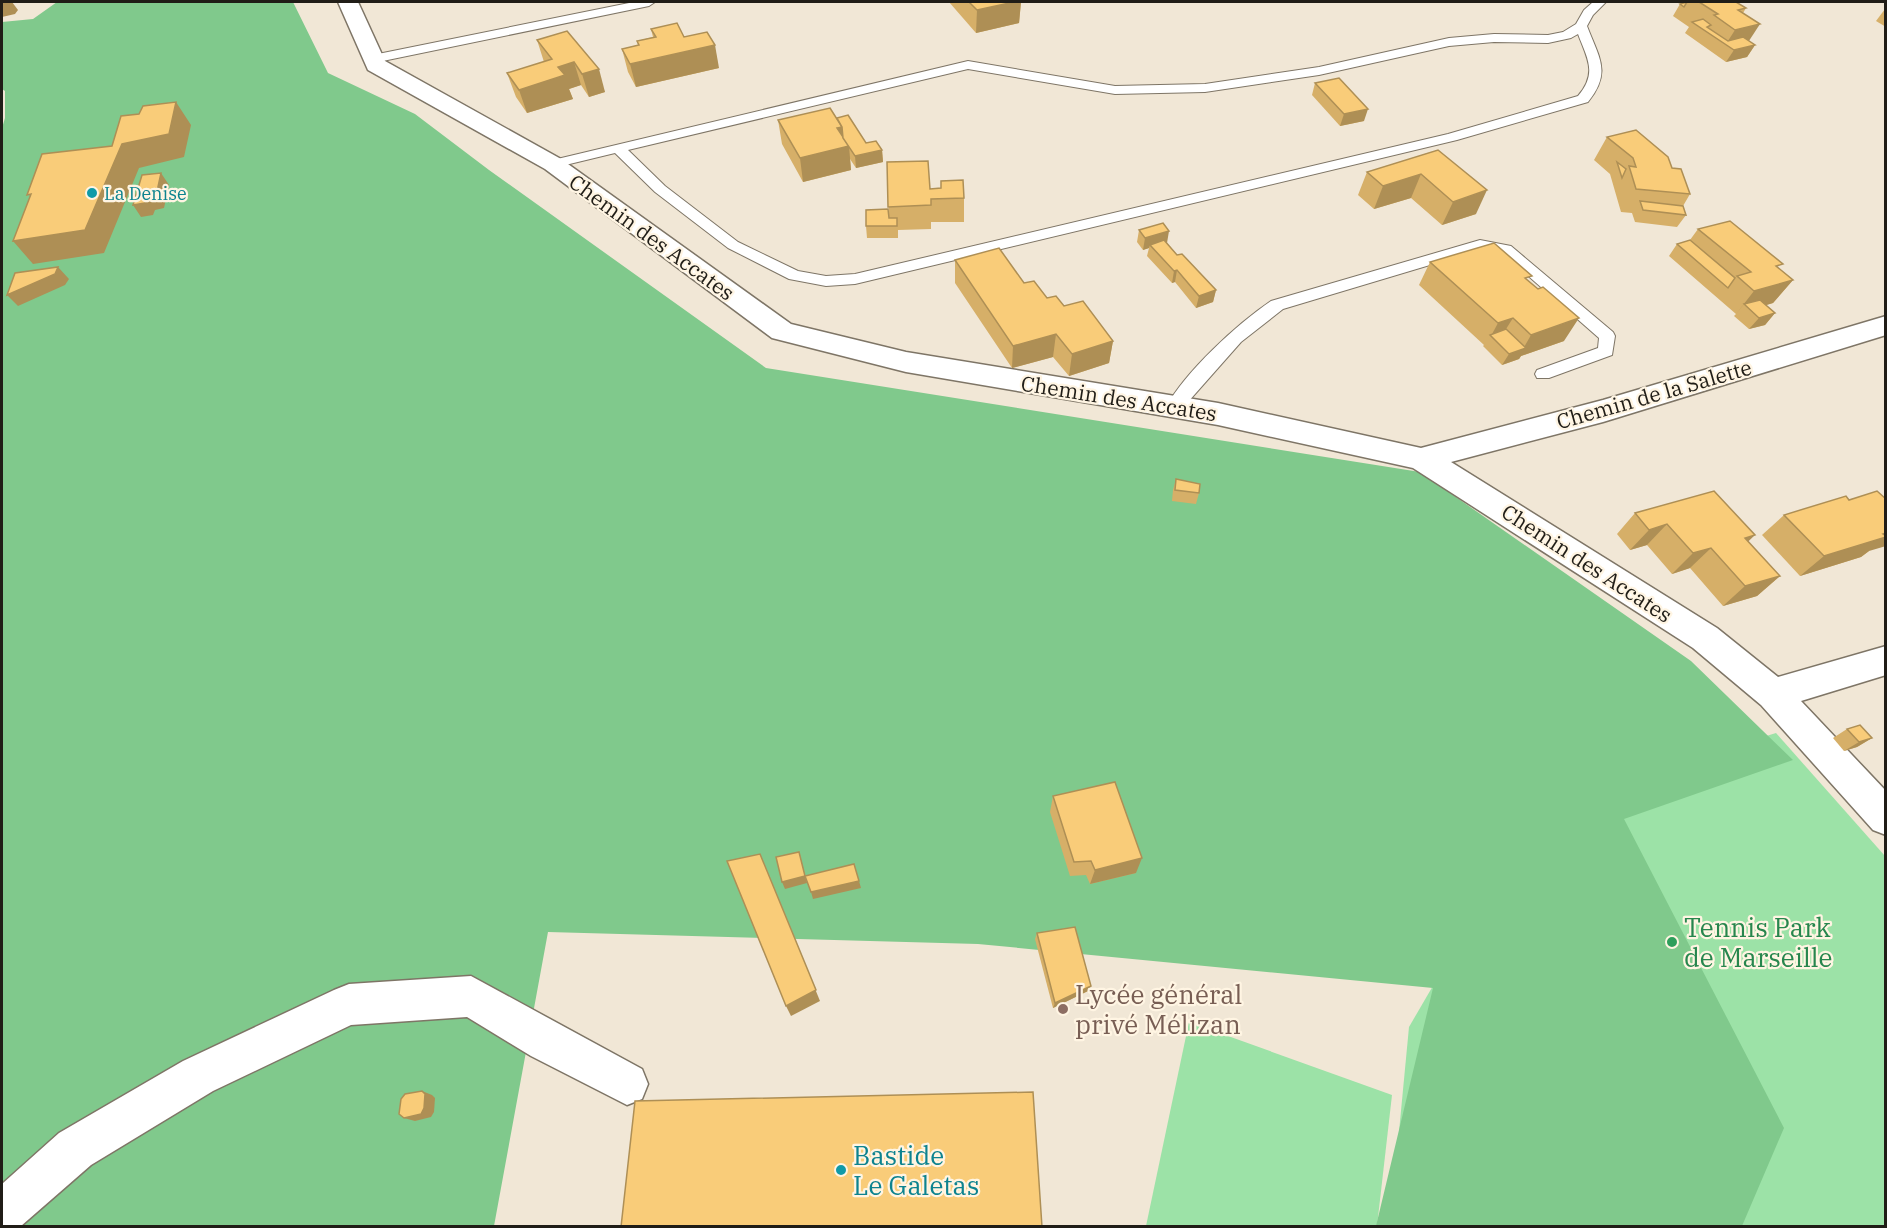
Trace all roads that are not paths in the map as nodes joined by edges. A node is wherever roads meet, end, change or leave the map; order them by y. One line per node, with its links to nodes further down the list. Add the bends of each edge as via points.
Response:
1 (348, 2): 5 (street, Chemin des Accates)
2 (650, 2): 5 (lane)
3 (1600, 2): 4 (lane)
4 (1581, 26): 6 (lane, via 1548,39 1449,42 1319,71 1205,88 1115,90 968,65); 6 (lane, via 1598,70 1595,87 1583,99 1452,137 855,279 826,281 794,275 732,245 660,189)
5 (373, 59): 7 (street, Chemin des Accates, via 376,65)
6 (620, 150): 7 (lane)
7 (553, 164): 10 (street, Chemin des Accates, via 782,331 906,362)
8 (1886, 326): 11 (street, Chemin de la Salette, via 1603,411)
9 (1544, 374): 10 (lane, via 1606,351 1607,336 1506,249 1480,245 1276,305 1204,370)
10 (1174, 407): 11 (street, Chemin des Accates)
11 (1421, 459): 13 (street, Chemin des Accates, via 1705,638)
12 (1886, 660): 13 (street)
13 (1773, 694): 14 (street, Chemin des Accates)
14 (1886, 818)
15 (627, 1084): 16 (street, via 471,996 349,1005 198,1076 75,1149)
16 (2, 1213)

